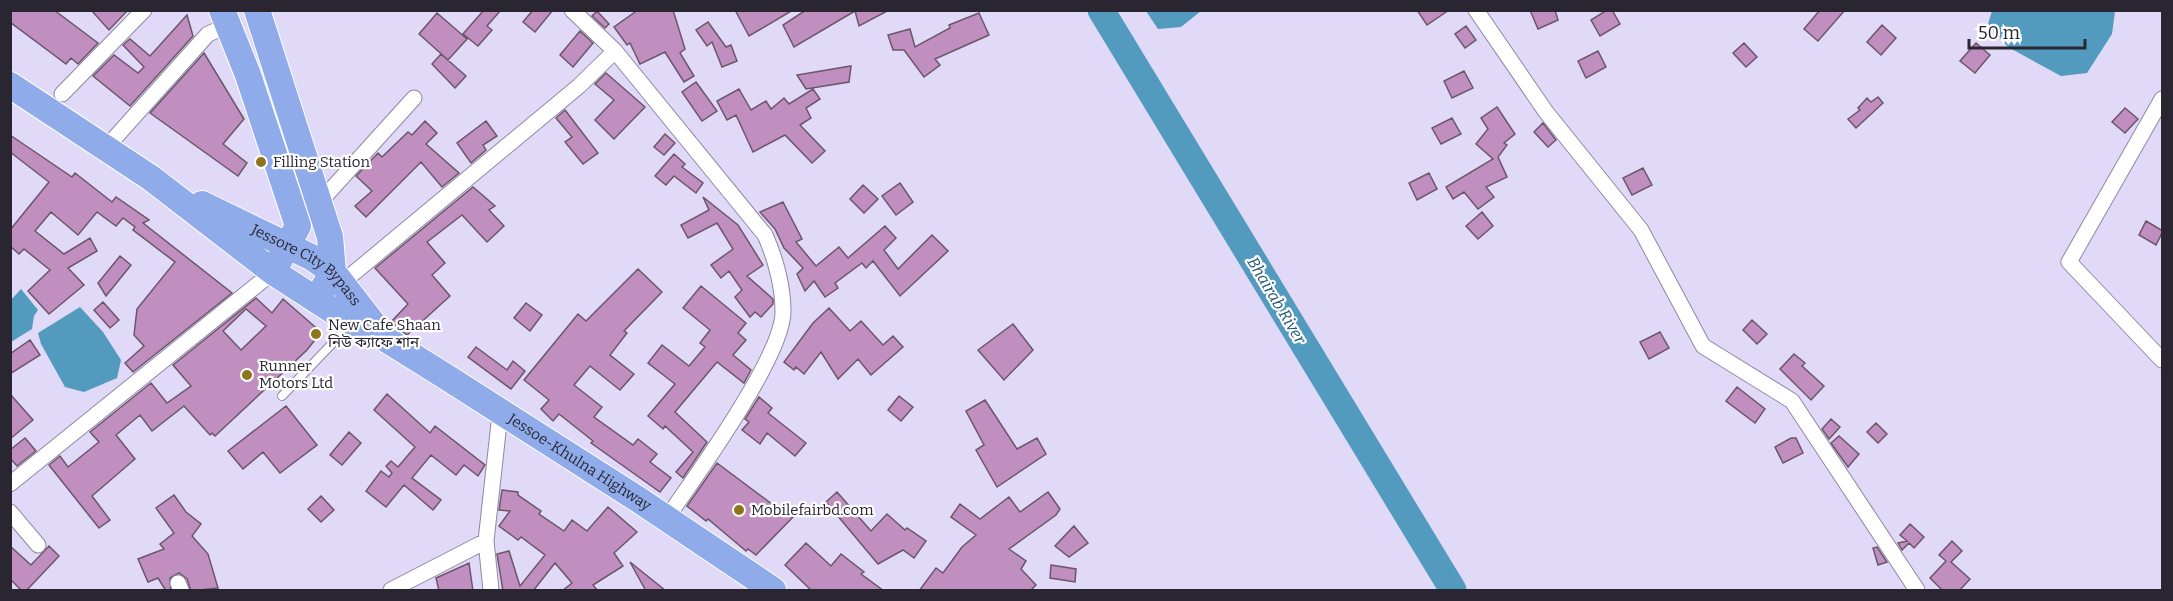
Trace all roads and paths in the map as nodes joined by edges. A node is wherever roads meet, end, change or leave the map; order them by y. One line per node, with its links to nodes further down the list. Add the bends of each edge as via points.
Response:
1 (144, 10): 8 (street)
2 (257, 10): 13 (highway)
3 (572, 10): 6 (street)
4 (1476, 10): 31 (street, via 1546,112 1641,230 1703,346 1792,401)
5 (224, 18): 11 (street); 14 (highway, via 248,75 298,226)
6 (615, 51): 16 (street, via 579,86); 25 (street, via 765,235 773,253 783,311 772,352 712,453)
7 (10, 86): 12 (highway, Jessore City Bypass)
8 (62, 94)
9 (414, 98): 13 (street)
10 (2163, 99): 20 (street, via 2069,262)
11 (112, 141)
12 (151, 178): 14 (highway, Jessore City Bypass); 15 (highway, Jessore City Bypass)
13 (318, 204): 16 (highway)
14 (288, 246): 15 (highway); 16 (highway, Jessore City Bypass)
15 (273, 272): 17 (highway, Jessore City Bypass); 23 (street)
16 (338, 277): 17 (highway); 19 (highway, Jessore City Bypass)
17 (316, 300): 18 (highway, Jessore City Bypass)
18 (352, 323): 19 (highway, Jessore City Bypass); 21 (lane)
19 (384, 338): 22 (highway, Jessoe-Khulna Highway)
20 (2163, 360)
21 (282, 396)
22 (500, 414): 25 (highway, Jessoe-Khulna Highway); 26 (street)
23 (10, 484)
24 (10, 512): 27 (street)
25 (666, 519): 30 (highway, Jessoe-Khulna Highway)
26 (486, 541): 28 (street); 29 (street)
27 (38, 545)
28 (390, 591)
29 (491, 591)
30 (773, 591)
31 (1917, 591)

